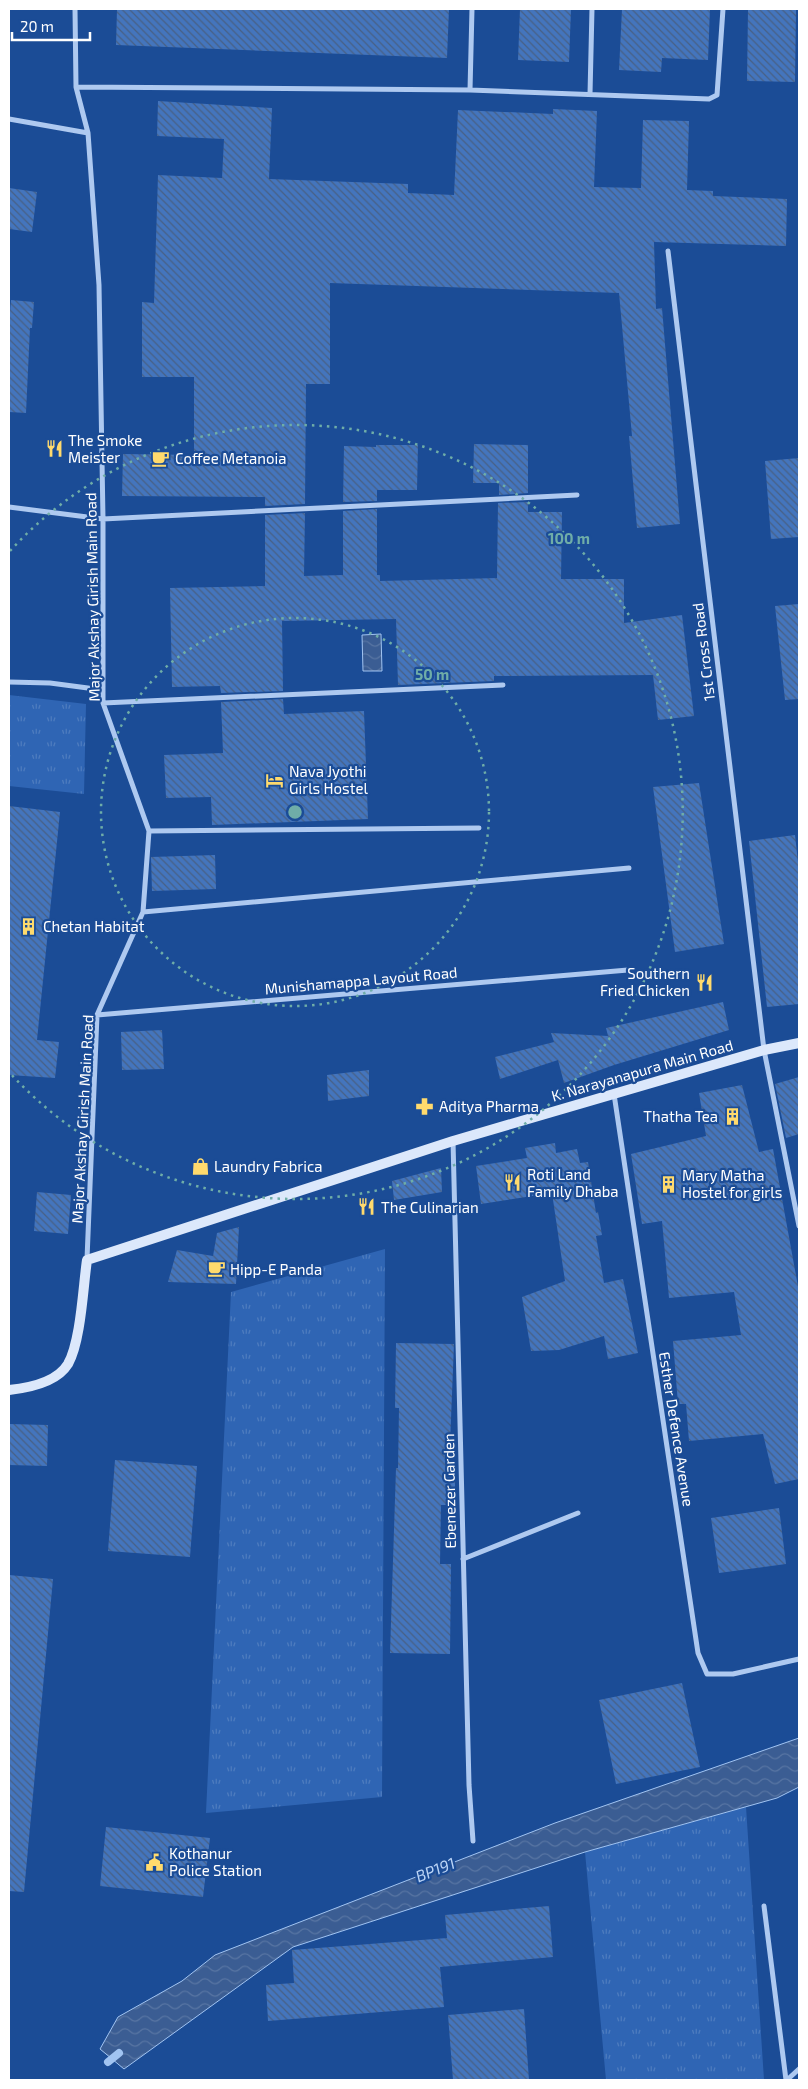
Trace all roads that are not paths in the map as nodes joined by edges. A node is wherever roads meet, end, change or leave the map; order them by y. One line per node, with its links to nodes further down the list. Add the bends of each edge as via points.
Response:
1 (76, 9): 5 (street, Major Akshay Girish Main Road)
2 (472, 9): 6 (street)
3 (592, 9): 7 (street)
4 (723, 9): 7 (street, via 717,95 713,98)
5 (76, 87): 6 (street); 9 (street, Major Akshay Girish Main Road)
6 (470, 90): 7 (street)
7 (590, 94)
8 (9, 119): 9 (street)
9 (88, 133): 13 (street, Major Akshay Girish Main Road, via 99,284)
10 (668, 251): 25 (street, 1st Cross Road)
11 (576, 495): 13 (street)
12 (9, 507): 13 (street)
13 (103, 519): 16 (street, Major Akshay Girish Main Road)
14 (9, 682): 16 (street)
15 (503, 685): 17 (street)
16 (103, 690): 17 (street, Major Akshay Girish Main Road)
17 (103, 703): 19 (street, Major Akshay Girish Main Road)
18 (479, 828): 19 (street)
19 (148, 831): 21 (street, Major Akshay Girish Main Road)
20 (630, 868): 21 (street)
21 (143, 912): 23 (street, Major Akshay Girish Main Road)
22 (628, 970): 23 (street, Munishamappa Layout Road)
23 (97, 1015): 29 (street, Major Akshay Girish Main Road)
24 (799, 1043): 25 (street, K. Narayanapura Main Road)
25 (764, 1050): 26 (street, K. Narayanapura Main Road); 28 (street, 1st Cross Road)
26 (614, 1093): 27 (street, K. Narayanapura Main Road); 33 (street, Esther Defence Avenue, via 698,1653 707,1674 733,1674)
27 (453, 1141): 29 (street, K. Narayanapura Main Road); 32 (street, Ebenezer Garden)
28 (799, 1226)
29 (87, 1260): 30 (street, via 79,1318 67,1364 53,1377 27,1388)
30 (9, 1390)
31 (578, 1513): 32 (street)
32 (464, 1559): 34 (street, Ebenezer Garden)
33 (799, 1659)
34 (473, 1841)
35 (764, 1906): 37 (street)
36 (799, 2069): 37 (street)
37 (787, 2080)

